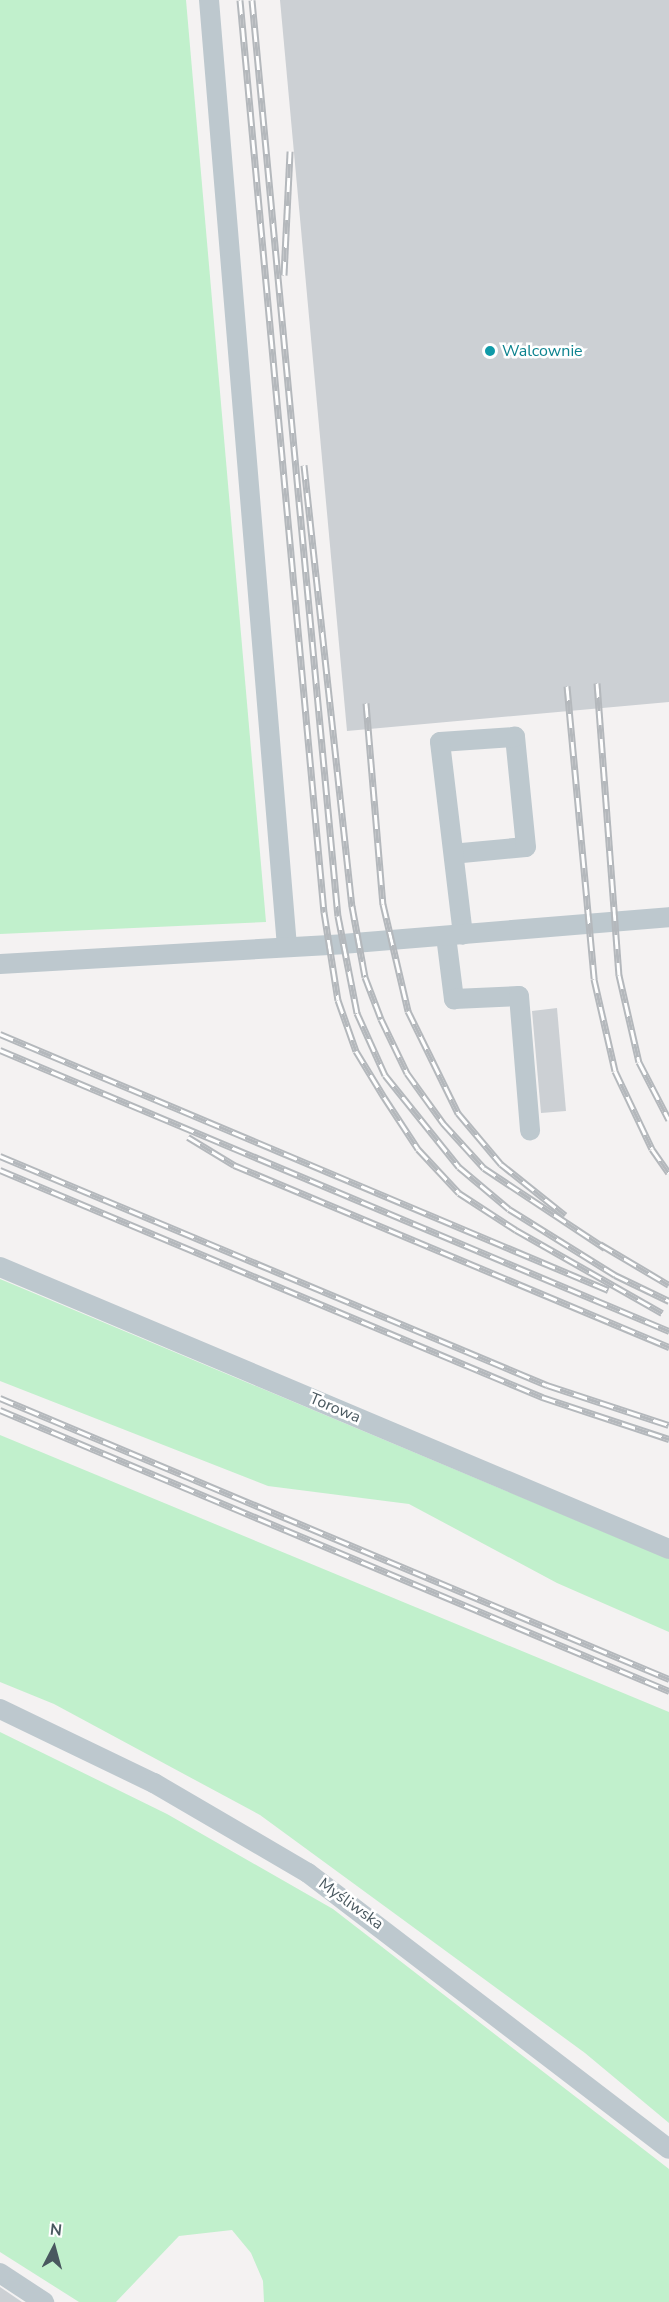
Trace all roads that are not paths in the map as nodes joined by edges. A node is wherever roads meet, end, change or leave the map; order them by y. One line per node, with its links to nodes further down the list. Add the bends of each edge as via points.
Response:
1 (209, 0): 5 (street)
2 (462, 853): 4 (street, via 526,847 515,737 440,742)
3 (669, 917): 4 (street)
4 (454, 936): 5 (street); 7 (street, via 454,999 519,996)
5 (287, 948): 6 (street)
6 (0, 964)
7 (530, 1131)
8 (0, 1267): 9 (street, Torowa)
9 (669, 1549)
10 (0, 1709): 11 (street, Myśliwska, via 154,1783 308,1873)
11 (669, 2150)
12 (0, 2273): 13 (street)
13 (44, 2302)

